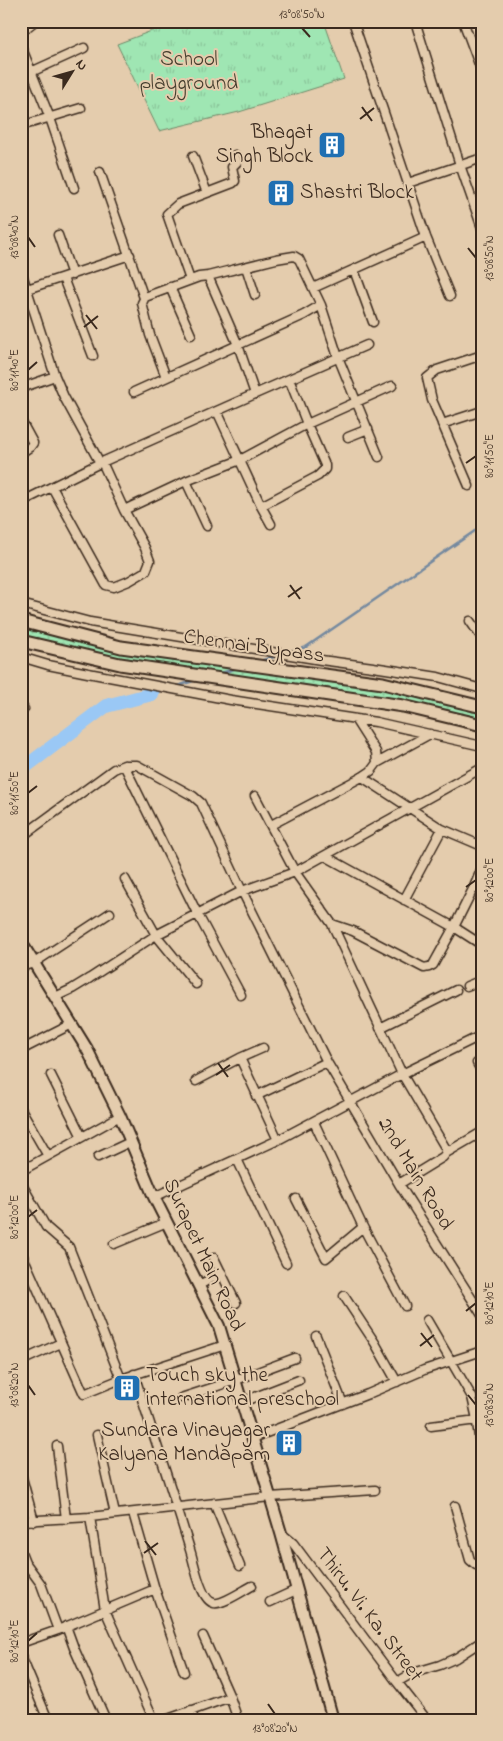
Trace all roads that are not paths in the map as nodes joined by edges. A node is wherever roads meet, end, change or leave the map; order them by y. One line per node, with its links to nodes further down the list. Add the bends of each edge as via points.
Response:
1 (35, 21): 5 (street)
2 (353, 21): 18 (street)
3 (415, 21): 16 (street)
4 (464, 21): 9 (street)
5 (21, 32)
6 (84, 48): 8 (street)
7 (22, 49): 8 (street)
8 (31, 72): 11 (street)
9 (482, 72)
10 (80, 108): 11 (street)
11 (50, 118): 12 (street); 19 (street)
12 (21, 126)
13 (235, 155): 20 (street, via 237,162 232,167 235,181)
14 (193, 156): 20 (street)
15 (482, 158): 16 (street)
16 (460, 165): 18 (street); 21 (street)
17 (100, 172): 24 (street)
18 (408, 183): 23 (street)
19 (74, 188)
20 (206, 193): 31 (street, via 178,204 168,214)
21 (482, 228)
22 (58, 235): 28 (street)
23 (426, 237): 26 (street); 36 (street)
24 (130, 255): 28 (street); 37 (street)
25 (246, 267): 29 (street); 33 (street, via 294,256 299,259); 35 (street)
26 (354, 270): 33 (street); 39 (street)
27 (21, 271): 34 (street)
28 (72, 274): 30 (street)
29 (208, 276): 31 (street); 41 (street)
30 (63, 278): 34 (street); 44 (street)
31 (190, 280): 32 (street)
32 (170, 287): 37 (street); 40 (street)
33 (313, 288): 38 (street)
34 (25, 290): 46 (street)
35 (255, 295)
36 (450, 296)
37 (144, 298): 47 (street, via 142,303 150,335)
38 (321, 305): 41 (street); 45 (street)
39 (373, 322)
40 (191, 335)
41 (238, 345): 47 (street); 52 (street)
42 (367, 345): 45 (street)
43 (482, 355): 58 (street, via 437,370 427,378)
44 (93, 356)
45 (338, 357): 48 (street); 53 (street)
46 (55, 376): 50 (street); 64 (street)
47 (166, 377): 51 (street)
48 (289, 379): 52 (street); 57 (street)
49 (392, 386): 53 (street)
50 (21, 388)
51 (134, 392)
52 (255, 394): 54 (street)
53 (358, 402): 57 (street); 59 (street)
54 (217, 411): 63 (street); 64 (street)
55 (482, 411): 58 (street)
56 (21, 421): 61 (street, via 33,443)
57 (306, 424): 63 (street); 69 (street, via 325,469 318,476)
58 (442, 424): 66 (street)
59 (368, 429): 60 (street); 62 (street)
60 (348, 437)
61 (21, 453)
62 (379, 458)
63 (240, 460): 65 (street); 69 (street)
64 (101, 462): 67 (street); 70 (street)
65 (186, 481): 70 (street); 72 (street)
66 (469, 486)
67 (52, 487): 68 (street); 70 (street, via 106,585 114,587 146,571 150,561)
68 (21, 502)
69 (261, 506): 71 (street)
70 (124, 510)
71 (271, 524)
72 (207, 526)
73 (21, 604): 79 (street, via 90,622 438,677)
74 (21, 621): 80 (highway, Chennai Bypass, via 121,648 383,683)
75 (470, 621): 76 (street)
76 (482, 638)
77 (21, 641): 82 (highway, Chennai Bypass, via 120,664 403,706)
78 (21, 657): 81 (street, via 116,679)
79 (482, 689)
80 (482, 707)
81 (355, 719): 83 (street); 85 (street, via 376,752)
82 (482, 725)
83 (430, 734): 84 (street); 85 (street)
84 (482, 746)
85 (377, 763): 88 (street)
86 (124, 765): 93 (street); 101 (street, 2nd Main Road, via 137,765 201,803); 104 (street)
87 (482, 768): 90 (street)
88 (362, 777): 90 (street); 91 (street)
89 (255, 796): 91 (street)
90 (411, 808): 92 (street); 95 (street)
91 (271, 825): 97 (street)
92 (442, 828): 94 (street); 102 (street)
93 (21, 837)
94 (482, 846)
95 (325, 856): 97 (street); 102 (street)
96 (482, 868): 99 (street)
97 (295, 872): 101 (street); 105 (street)
98 (125, 879): 107 (street)
99 (474, 887): 100 (street); 106 (street)
100 (482, 890)
101 (242, 891): 104 (street); 124 (street, 2nd Main Road)
102 (404, 900): 106 (street)
103 (110, 913): 110 (street)
104 (197, 914): 107 (street); 116 (street)
105 (332, 924): 106 (street, via 353,931 424,968 433,965); 119 (street)
106 (454, 928): 109 (street)
107 (156, 935): 113 (street); 117 (street, via 72,989)
108 (21, 942): 110 (main road, Surapet Main Road)
109 (482, 945)
110 (34, 962): 111 (street); 117 (main road, Surapet Main Road)
111 (21, 967)
112 (482, 980): 114 (street)
113 (196, 984)
114 (467, 986)
115 (456, 990): 119 (street)
116 (241, 995)
117 (55, 996): 118 (main road, Surapet Main Road)
118 (72, 1024): 122 (street); 133 (main road, Surapet Main Road)
119 (380, 1028): 127 (street)
120 (482, 1035): 127 (street)
121 (263, 1048): 123 (street)
122 (21, 1050)
123 (240, 1058): 129 (street); 130 (street)
124 (327, 1062): 130 (street); 131 (street, 2nd Main Road)
125 (477, 1063): 126 (street)
126 (482, 1072)
127 (402, 1074): 131 (street); 139 (street)
128 (51, 1075): 136 (street)
129 (196, 1081)
130 (256, 1096): 137 (street)
131 (351, 1102): 134 (street); 145 (street, 2nd Main Road)
132 (21, 1109): 140 (street)
133 (120, 1116): 136 (street); 138 (main road, Surapet Main Road)
134 (314, 1122): 137 (street); 149 (street)
135 (482, 1132): 139 (street)
136 (82, 1137): 140 (street)
137 (278, 1140): 142 (street)
138 (130, 1142): 141 (street); 146 (main road, Surapet Main Road)
139 (446, 1153): 145 (street)
140 (48, 1156): 143 (street)
141 (98, 1157)
142 (236, 1159): 146 (street); 153 (street)
143 (21, 1171)
144 (21, 1183): 169 (street, via 46,1227 68,1247)
145 (399, 1184): 159 (street, 2nd Main Road)
146 (154, 1197): 148 (main road, Surapet Main Road)
147 (296, 1199): 149 (street, via 326,1258)
148 (167, 1222): 150 (street); 155 (main road, Surapet Main Road)
149 (363, 1227): 158 (street)
150 (114, 1244)
151 (22, 1254): 162 (street)
152 (214, 1258): 154 (street)
153 (286, 1263)
154 (222, 1273): 155 (street); 157 (street)
155 (199, 1285): 163 (main road, Surapet Main Road)
156 (344, 1296): 172 (street)
157 (236, 1303)
158 (405, 1306)
159 (482, 1315)
160 (427, 1320): 167 (street)
161 (316, 1336): 175 (street)
162 (61, 1344): 166 (street); 169 (street, via 84,1394)
163 (225, 1345): 168 (street); 170 (main road, Surapet Main Road)
164 (482, 1351): 167 (street)
165 (295, 1358): 170 (street)
166 (21, 1361)
167 (450, 1362): 172 (street); 176 (street, via 472,1397)
168 (134, 1374): 169 (street); 187 (street)
169 (121, 1379)
170 (236, 1380): 173 (street); 174 (main road, Surapet Main Road)
171 (300, 1380): 174 (street)
172 (397, 1382): 175 (street)
173 (181, 1398)
174 (242, 1402): 179 (main road, Surapet Main Road)
175 (343, 1404): 179 (street)
176 (477, 1420): 177 (street); 180 (street)
177 (431, 1426)
178 (97, 1435): 189 (street)
179 (253, 1438): 184 (main road, Surapet Main Road)
180 (480, 1445)
181 (57, 1446): 191 (street)
182 (21, 1474): 193 (street)
183 (374, 1490): 184 (street)
184 (270, 1497): 185 (street); 194 (main road, Surapet Main Road)
185 (214, 1503): 187 (street); 197 (street)
186 (455, 1506): 196 (street, via 470,1560)
187 (177, 1507): 188 (street); 198 (street, via 197,1576 209,1601 214,1604 222,1602)
188 (133, 1512): 189 (street); 199 (street)
189 (115, 1514): 190 (street)
190 (90, 1517): 191 (street); 202 (street)
191 (66, 1519): 193 (street)
192 (21, 1521): 193 (street)
193 (34, 1521)
194 (281, 1533): 200 (main road, Surapet Main Road); 209 (street, Thiru. Vi. Ka. Street, via 293,1543)
195 (21, 1552): 203 (street)
196 (482, 1563)
197 (240, 1566)
198 (252, 1586)
199 (154, 1589): 202 (street); 208 (street)
200 (296, 1590): 201 (street); 218 (main road, Surapet Main Road)
201 (270, 1602)
202 (105, 1610): 203 (street); 214 (street)
203 (62, 1628): 206 (street); 213 (street)
204 (203, 1636): 210 (street)
205 (482, 1640): 209 (street, via 456,1658)
206 (21, 1643)
207 (21, 1656): 212 (street)
208 (184, 1672)
209 (397, 1682): 219 (street, Thiru. Vi. Ka. Street)
210 (230, 1697): 211 (street); 217 (street)
211 (191, 1710): 215 (street); 216 (street)
212 (48, 1720)
213 (106, 1720)
214 (154, 1720)
215 (165, 1720)
216 (194, 1720)
217 (238, 1720)
218 (333, 1720)
219 (427, 1720)

